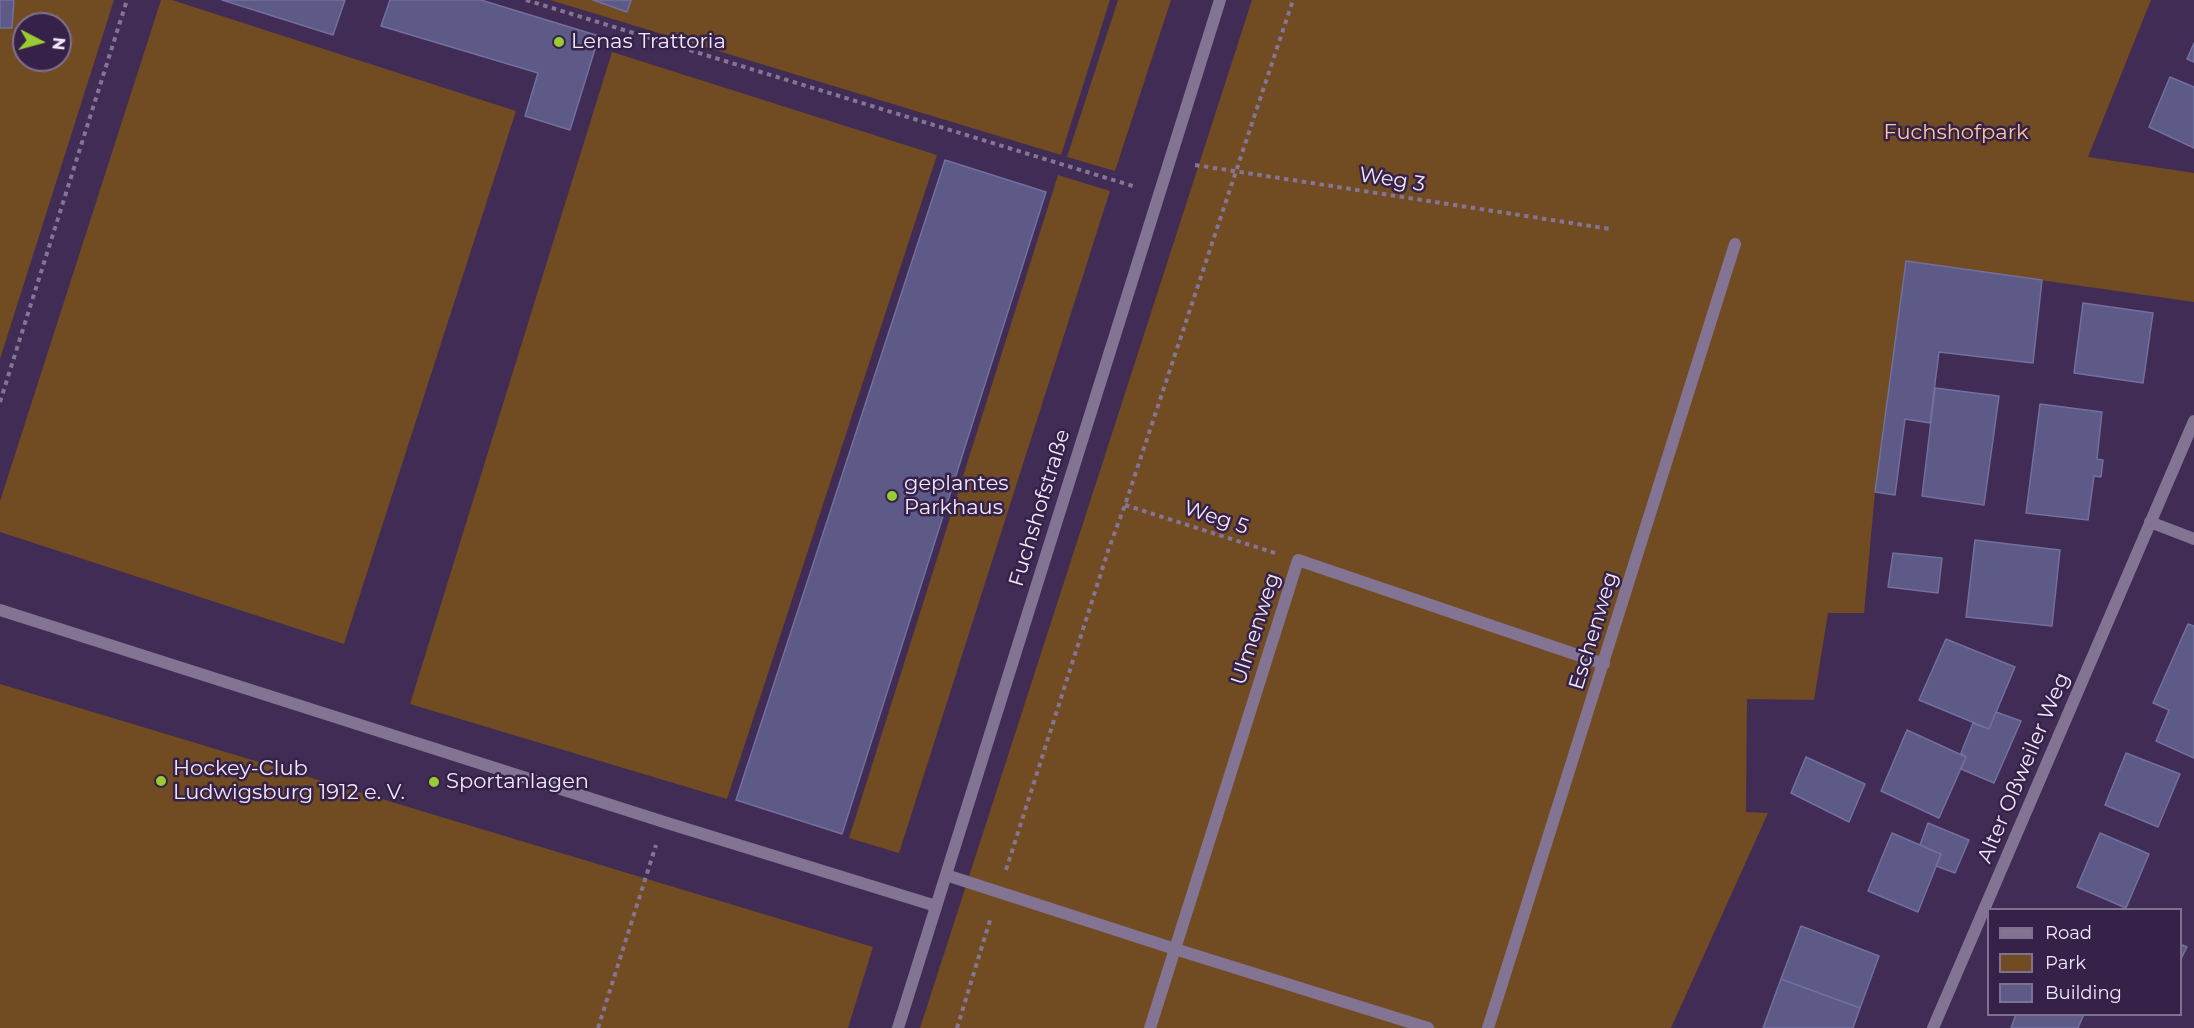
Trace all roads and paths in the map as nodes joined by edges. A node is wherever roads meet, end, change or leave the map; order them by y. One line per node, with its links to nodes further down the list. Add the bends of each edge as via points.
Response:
1 (127, 0): 10 (path)
2 (526, 0): 7 (path)
3 (1220, 0): 5 (street, Fuchshofstraße)
4 (1293, 0): 6 (path)
5 (1169, 161): 6 (path, Weg 3); 7 (street, Fuchshofstraße)
6 (1235, 172): 8 (path, Weg 3); 12 (path)
7 (1159, 194): 19 (street, Fuchshofstraße)
8 (1610, 229)
9 (1735, 244): 17 (street, Eschenweg)
10 (0, 402)
11 (2194, 421): 13 (street, Alter Oßweiler Weg)
12 (1125, 505): 15 (path, Weg 5); 20 (path)
13 (2150, 522): 14 (street); 29 (street, Alter Oßweiler Weg)
14 (2194, 539)
15 (1298, 560): 17 (street, Ulmenweg); 22 (street, Ulmenweg)
16 (0, 610): 18 (street)
17 (1604, 664): 28 (street, Eschenweg)
18 (664, 822): 21 (street); 23 (path)
19 (946, 875): 20 (street); 21 (street, Fuchshofstraße)
20 (999, 892): 22 (street); 25 (path)
21 (936, 906): 24 (street, Fuchshofstraße)
22 (1175, 949): 26 (street, Ulmenweg); 27 (street)
23 (598, 1028)
24 (898, 1028)
25 (957, 1028)
26 (1150, 1028)
27 (1428, 1028)
28 (1488, 1028)
29 (1933, 1028)

